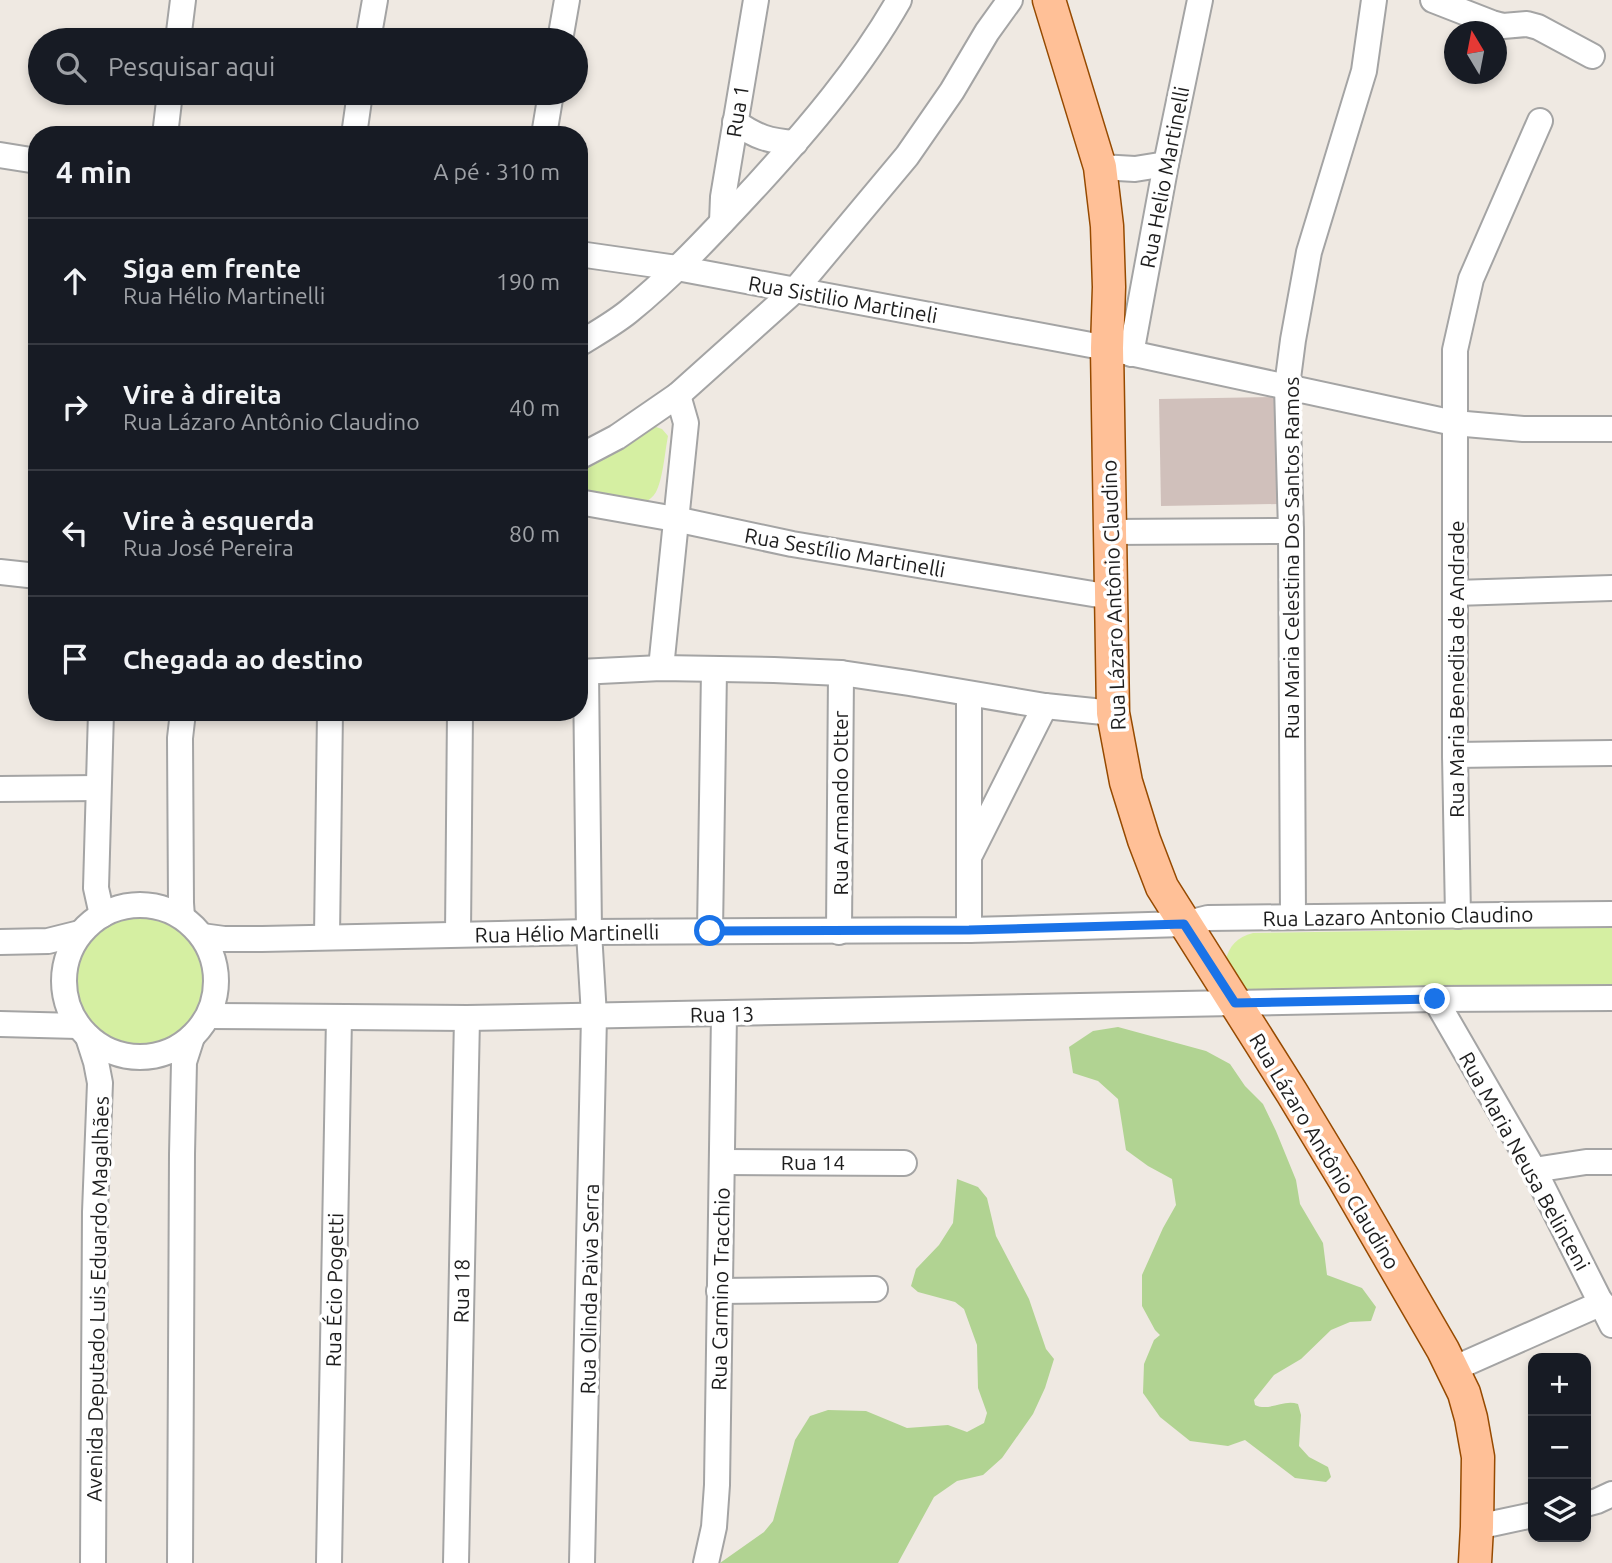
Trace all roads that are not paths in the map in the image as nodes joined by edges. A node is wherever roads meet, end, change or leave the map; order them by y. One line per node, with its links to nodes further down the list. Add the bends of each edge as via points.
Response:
1 (183, 0): 11 (street)
2 (375, 0): 12 (street)
3 (567, 0): 13 (street)
4 (756, 0): 19 (street, Rua 1)
5 (899, 0): 23 (street, via 883,29)
6 (1010, 0): 31 (street, via 907,156)
7 (1049, 0): 27 (main road, Rua Lázaro Antônio Claudino)
8 (1200, 0): 26 (street, Rua Helio Martinelli)
9 (1374, 0): 34 (street, Rua Maria Celestina Dos Santos Ramos, via 1364,71 1309,252)
10 (1433, 0): 14 (street, via 1503,26 1538,27)
11 (180, 28)
12 (370, 28)
13 (562, 28)
14 (1592, 56)
15 (169, 105): 20 (street)
16 (358, 105): 21 (street)
17 (549, 105): 22 (street)
18 (1540, 121): 36 (street, Rua Maria Benedita de Andrade, via 1471,279 1455,350)
19 (735, 122): 23 (street, via 761,138); 28 (street, Rua 1)
20 (166, 126)
21 (355, 126)
22 (546, 126)
23 (795, 143): 28 (street)
24 (0, 155): 25 (street)
25 (28, 160)
26 (1166, 164): 27 (street, via 1135,169); 33 (street, Rua Helio Martinelli)
27 (1100, 167): 33 (main road, Rua Lázaro Antônio Claudino)
28 (722, 222): 30 (street)
29 (588, 255): 30 (street, Rua Sistilio Martineli)
30 (677, 268): 31 (street, Rua Sistilio Martineli); 32 (street, via 626,313)
31 (795, 290): 33 (street, Rua Sistilio Martineli); 35 (street)
32 (588, 338)
33 (1119, 351): 34 (street, Rua Sistilio Martineli); 42 (main road, Rua Lázaro Antônio Claudino)
34 (1287, 386): 36 (street, Rua Sistilio Martineli); 41 (street, Rua Maria Celestina Dos Santos Ramos)
35 (678, 395): 38 (street); 40 (street, via 686,424)
36 (1454, 423): 37 (street, Rua Sistilio Martineli); 46 (street, Rua Maria Benedita de Andrade)
37 (1612, 429)
38 (588, 452)
39 (588, 504): 40 (street, Rua Sestílio Martinelli)
40 (675, 519): 47 (street, Rua Sestílio Martinelli, via 792,544); 48 (street)
41 (1291, 531): 42 (street); 69 (street, Rua Maria Celestina Dos Santos Ramos)
42 (1109, 532): 47 (main road, Rua Lázaro Antônio Claudino)
43 (0, 572): 44 (street)
44 (28, 575)
45 (1612, 588): 46 (street)
46 (1455, 593): 61 (street, Rua Maria Benedita de Andrade)
47 (1111, 597): 54 (main road, Rua Lázaro Antônio Claudino)
48 (661, 668): 49 (street); 50 (street)
49 (714, 670): 51 (street); 72 (street)
50 (588, 672)
51 (841, 674): 52 (street); 74 (street, Rua Armando Otter)
52 (969, 694): 53 (street); 64 (street)
53 (1045, 706): 54 (street); 64 (street)
54 (1113, 713): 70 (main road, Rua Lázaro Antônio Claudino, via 1126,782 1144,839 1162,887)
55 (101, 721): 63 (street)
56 (182, 721): 68 (street)
57 (330, 721): 78 (street)
58 (460, 721): 76 (street)
59 (584, 721): 73 (street, Rua Olinda Paiva Serra)
60 (1612, 753): 61 (street)
61 (1455, 755): 67 (street, Rua Maria Benedita de Andrade)
62 (0, 789): 63 (street)
63 (98, 789): 66 (street, via 96,888)
64 (968, 859): 71 (street)
65 (1612, 914): 67 (street, Rua Lazaro Antonio Claudino)
66 (102, 915): 68 (street, via 115,908 144,905); 75 (street)
67 (1458, 916): 69 (street, Rua Lazaro Antonio Claudino)
68 (182, 917): 77 (street)
69 (1293, 917): 70 (street, Rua Lazaro Antonio Claudino, via 1208,918)
70 (1184, 924): 71 (street, Rua Hélio Martinelli); 82 (main road, Rua Lázaro Antônio Claudino)
71 (969, 930): 74 (street, Rua Hélio Martinelli)
72 (710, 931): 73 (street, Rua Hélio Martinelli); 74 (street, Rua Hélio Martinelli)
73 (589, 932): 76 (street, Rua Hélio Martinelli); 85 (street, Rua Olinda Paiva Serra)
74 (839, 932)
75 (80, 933): 79 (street, via 48,941); 89 (street, via 67,958 63,987 68,1007)
76 (458, 934): 78 (street, Rua Hélio Martinelli)
77 (202, 936): 78 (street, Rua Hélio Martinelli); 84 (street, via 216,973)
78 (327, 937)
79 (0, 942)
80 (1612, 998): 81 (street, Rua 13)
81 (1435, 999): 82 (street, Rua 13); 94 (street, Rua Maria Neusa Belinteni)
82 (1235, 1003): 83 (street, Rua 13); 98 (main road, Rua Lázaro Antônio Claudino, via 1344,1179)
83 (724, 1014): 85 (street, Rua 13); 91 (street, Rua Carmino Tracchio)
84 (209, 1016): 86 (street, Rua 13); 90 (street)
85 (594, 1016): 87 (street, Rua 13); 107 (street, Rua Olinda Paiva Serra)
86 (339, 1017): 87 (street, Rua 13); 105 (street, Rua Écio Pogetti)
87 (467, 1018): 106 (street, Rua 18)
88 (0, 1024): 89 (street)
89 (83, 1031): 90 (street, via 111,1052 139,1057 167,1052); 103 (street, Avenida Deputado Luis Eduardo Magalhães, via 100,1083)
90 (192, 1037): 104 (street, via 184,1062)
91 (723, 1162): 93 (street, Rua 14); 96 (street, Rua Carmino Tracchio)
92 (1612, 1162): 94 (street)
93 (904, 1163)
94 (1534, 1170): 97 (street, Rua Maria Neusa Belinteni)
95 (875, 1289): 96 (street)
96 (719, 1291): 108 (street, Rua Carmino Tracchio, via 716,1496)
97 (1607, 1314): 98 (street)
98 (1453, 1369): 102 (main road, Rua Lázaro Antônio Claudino, via 1464,1393 1478,1457)
99 (1612, 1494): 100 (street)
100 (1591, 1503)
101 (1528, 1516): 102 (street)
102 (1477, 1527): 109 (main road, Rua Lázaro Antônio Claudino)
103 (93, 1563)
104 (180, 1563)
105 (328, 1563)
106 (456, 1563)
107 (582, 1563)
108 (706, 1563)
109 (1475, 1563)

